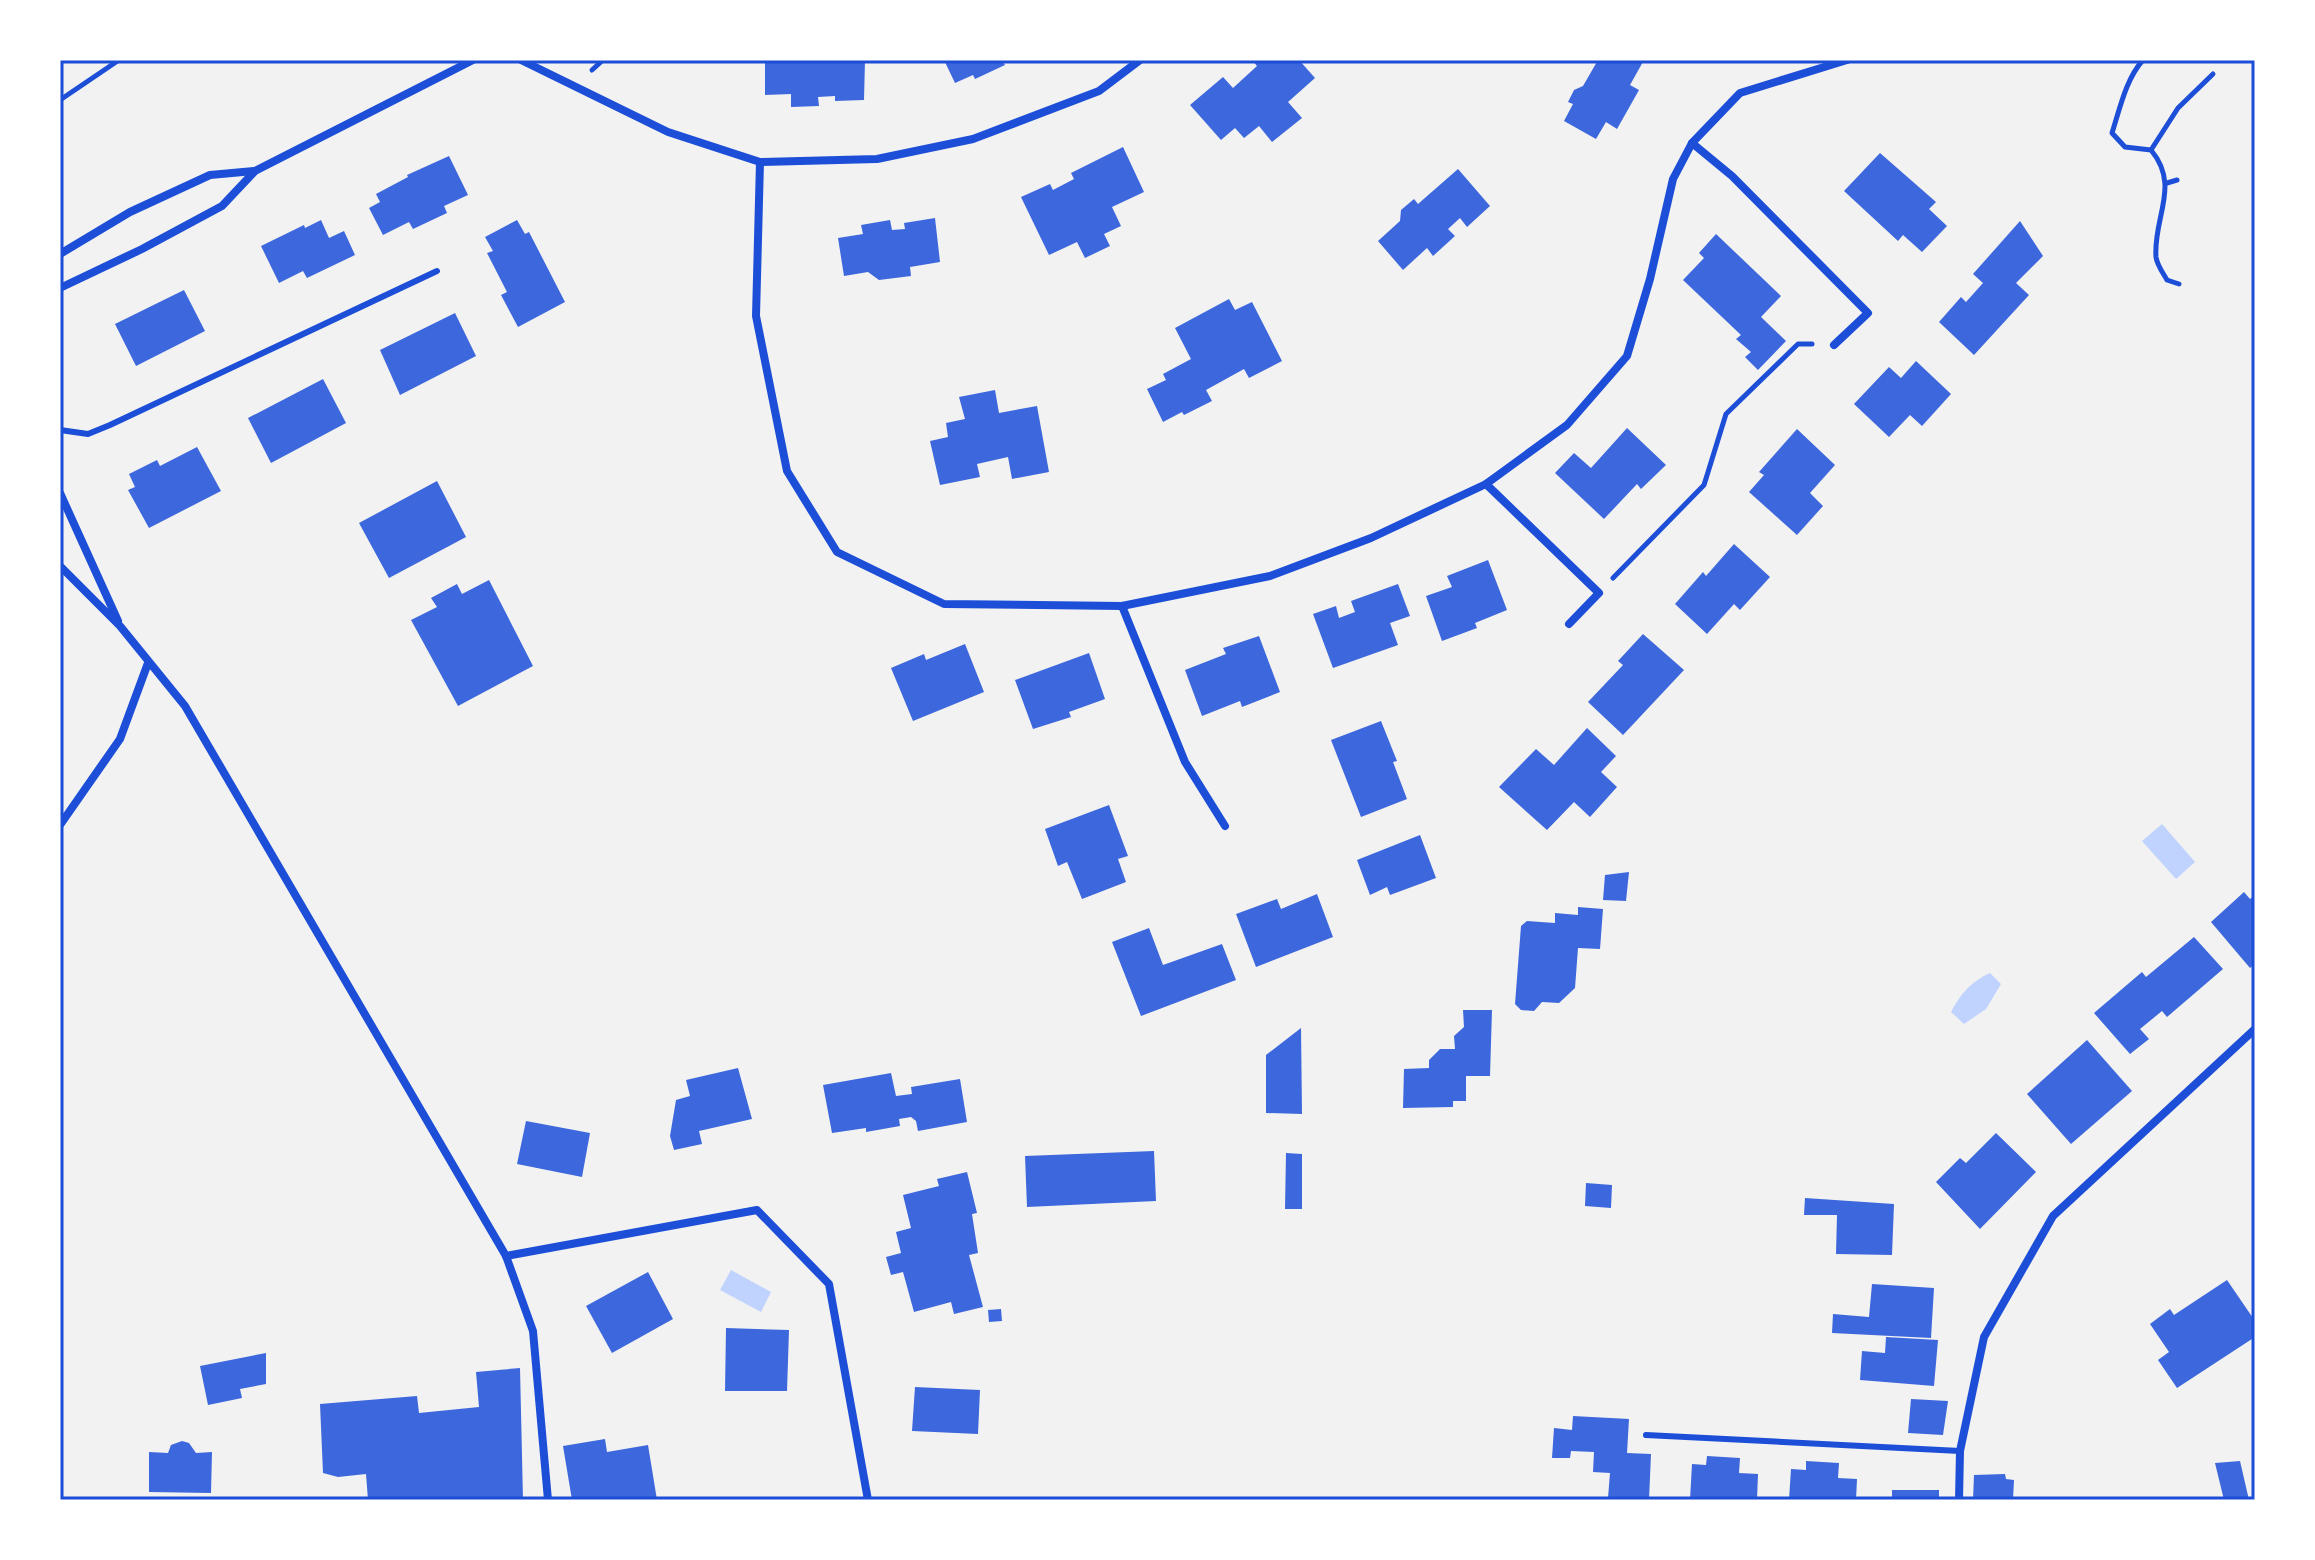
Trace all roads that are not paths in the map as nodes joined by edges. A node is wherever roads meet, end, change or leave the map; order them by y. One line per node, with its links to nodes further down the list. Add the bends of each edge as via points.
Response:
1 (473, 60): 7 (street)
2 (521, 60): 6 (street, via 668,132)
3 (1140, 60): 6 (street, via 1099,91 973,139 877,159)
4 (1847, 60): 5 (street, via 1740,93)
5 (1692, 143): 11 (street, via 1732,176 1868,313); 13 (street, via 1673,179 1627,356 1567,425)
6 (760, 162): 16 (street, via 756,316 787,471 837,552 944,604)
7 (255, 171): 8 (street, via 210,175 130,212); 10 (street, via 222,206)
8 (60, 254)
9 (437, 271): 12 (lane, via 99,430)
10 (60, 288)
11 (1834, 345)
12 (60, 430)
13 (1486, 484): 16 (street, via 1371,538 1270,576); 17 (street, via 1599,593)
14 (60, 493): 18 (street)
15 (60, 566): 18 (street)
16 (1122, 606): 21 (street, via 1185,762)
17 (1569, 624)
18 (120, 626): 19 (street)
19 (148, 663): 20 (street, via 120,739); 23 (street, via 185,706)
20 (60, 825)
21 (1225, 826)
22 (2255, 1029): 25 (street, via 2053,1216 1984,1337)
23 (506, 1256): 26 (street, via 533,1331); 27 (street, via 757,1210 829,1284)
24 (1646, 1435): 25 (lane)
25 (1960, 1451): 28 (street)
26 (548, 1500)
27 (868, 1500)
28 (1959, 1500)

